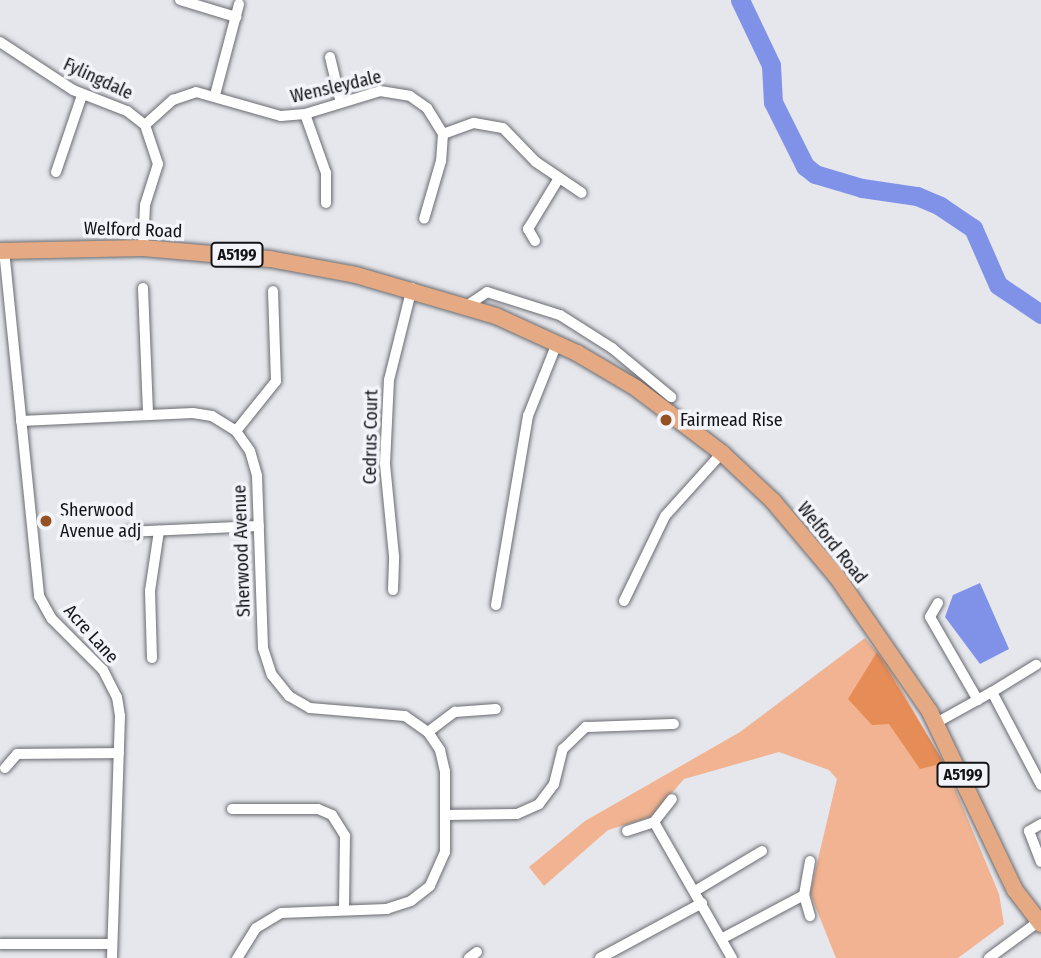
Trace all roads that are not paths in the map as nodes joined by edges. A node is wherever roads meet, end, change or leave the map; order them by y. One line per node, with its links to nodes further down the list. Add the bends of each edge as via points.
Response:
1 (180, 0): 3 (street)
2 (239, 4): 3 (street)
3 (236, 17): 7 (street)
4 (0, 42): 6 (street, Fylingdale)
5 (330, 57): 8 (street)
6 (82, 95): 10 (street, Fylingdale, via 127,111); 12 (street, via 57,158)
7 (215, 95): 9 (street, Wensleydale, via 269,114); 10 (street, Wensleydale, via 180,96)
8 (341, 103): 9 (street, Wensleydale); 11 (street, Wensleydale, via 380,91 400,93 427,108)
9 (305, 114): 15 (street, via 326,173)
10 (145, 125): 18 (street, via 158,164 145,205)
11 (443, 134): 13 (street, via 474,124 503,128); 16 (street, via 441,160)
12 (56, 172)
13 (559, 178): 14 (street); 17 (street, via 528,229)
14 (582, 193)
15 (326, 203)
16 (424, 219)
17 (535, 241)
18 (142, 248): 19 (main road, Welford Road / A5199); 20 (main road, Welford Road / A5199, via 270,259)
19 (2, 250): 29 (street, Acre Lane)
20 (412, 288): 23 (main road, Welford Road / A5199); 35 (street, Cedrus Court, via 389,380 385,464)
21 (143, 289): 28 (street)
22 (273, 291): 30 (street, via 276,382)
23 (468, 305): 24 (main road, Welford Road / A5199); 25 (street, via 487,292 516,300 559,315)
24 (557, 343): 26 (main road, Welford Road / A5199); 38 (street, via 528,416)
25 (612, 348): 26 (street); 27 (street)
26 (603, 368): 31 (main road, Welford Road / A5199)
27 (671, 397)
28 (148, 414): 29 (street); 30 (street, via 203,414)
29 (21, 421): 47 (street, Acre Lane, via 39,596 52,619 111,684 120,716)
30 (236, 431): 32 (street, Sherwood Avenue, via 250,451 257,476)
31 (722, 453): 36 (street, via 665,516); 45 (main road, Welford Road / A5199, via 809,542 882,639)
32 (259, 526): 33 (street); 46 (street, Sherwood Avenue, via 263,648 279,686 310,708 391,711)
33 (159, 531): 34 (street); 39 (street, via 150,591)
34 (126, 532)
35 (393, 590)
36 (624, 601)
37 (938, 603): 42 (street, via 930,617)
38 (496, 605)
39 (152, 658)
40 (1036, 665): 41 (street)
41 (992, 692): 42 (street); 49 (street)
42 (978, 700): 45 (street)
43 (496, 709): 46 (street, via 455,712)
44 (674, 723): 52 (street, via 586,727 563,749 554,784 539,804 517,814)
45 (936, 723): 64 (main road, Welford Road / A5199, via 1015,890)
46 (428, 732): 52 (street, via 444,764)
47 (119, 753): 48 (street, via 17,754); 67 (street, Acre Lane)
48 (5, 768)
49 (1041, 785)
50 (672, 799): 53 (street)
51 (232, 809): 62 (street, via 318,808 332,815 345,836)
52 (445, 815): 62 (street, via 443,865 422,895 397,907)
53 (654, 822): 55 (street); 59 (street)
54 (1041, 824): 58 (street, via 1029,831)
55 (627, 831)
56 (762, 851): 59 (street)
57 (810, 861): 60 (street)
58 (1041, 862)
59 (695, 891): 61 (street)
60 (804, 895): 63 (street); 65 (street)
61 (702, 903): 65 (street); 70 (street)
62 (344, 909): 69 (street, via 293,910 274,916 256,928)
63 (810, 916)
64 (1040, 923): 72 (street)
65 (723, 938): 71 (street)
66 (0, 944): 67 (street)
67 (112, 944): 68 (street, Acre Lane)
68 (112, 958)
69 (237, 958)
70 (600, 958)
71 (732, 958)
72 (989, 958)

